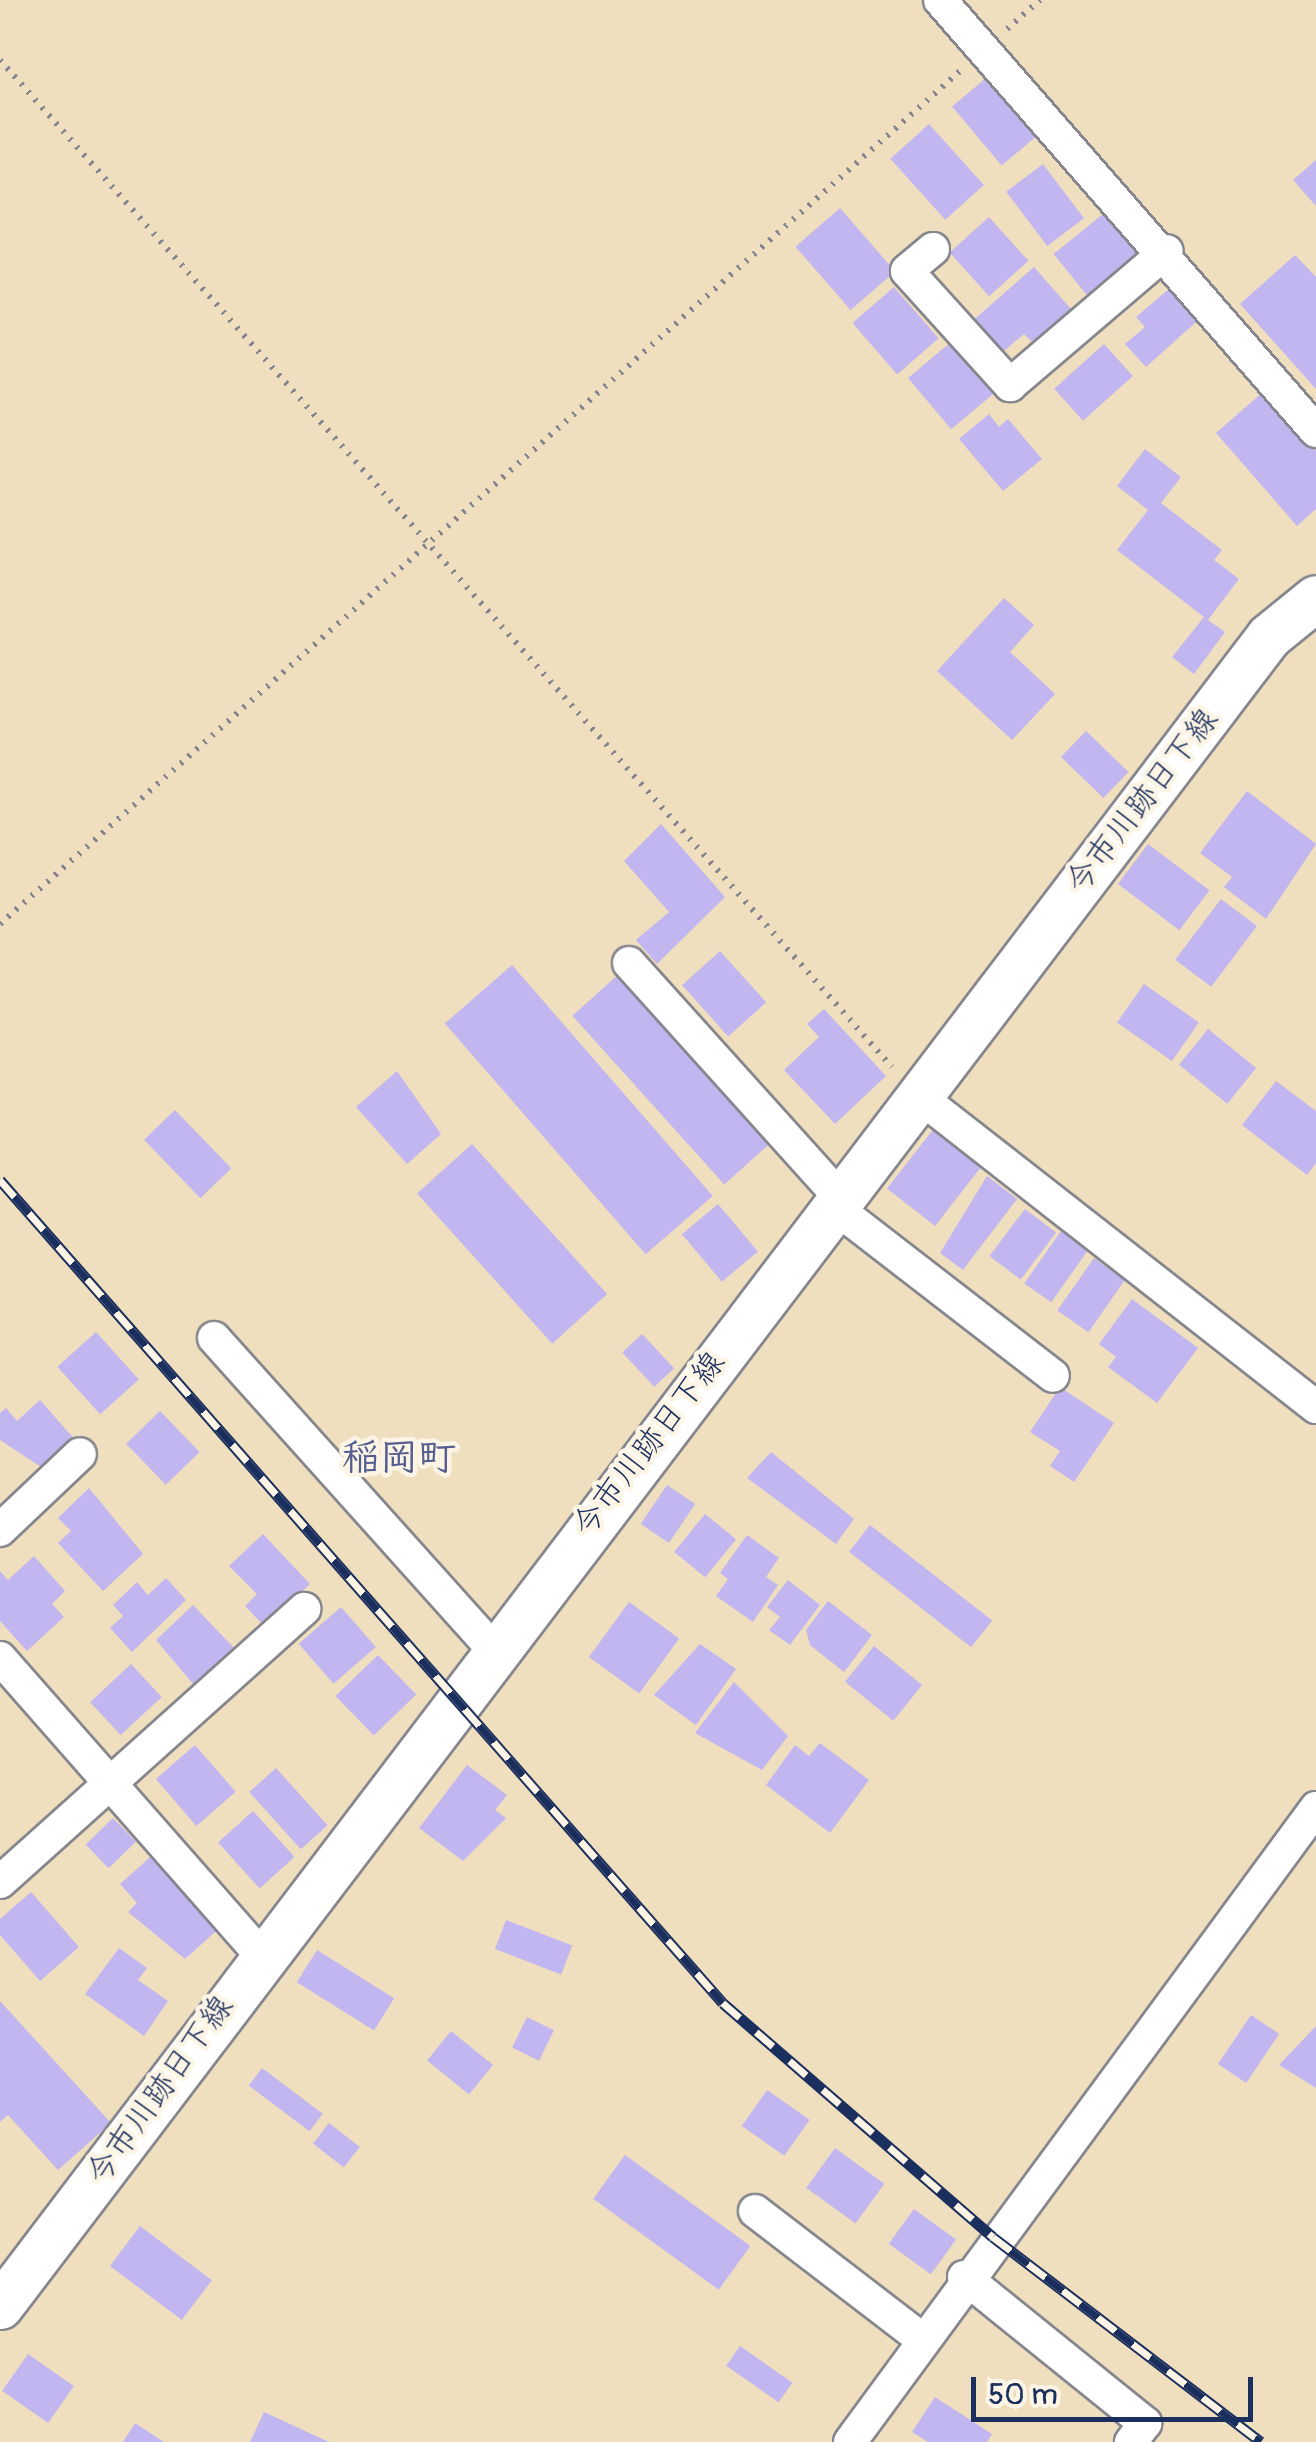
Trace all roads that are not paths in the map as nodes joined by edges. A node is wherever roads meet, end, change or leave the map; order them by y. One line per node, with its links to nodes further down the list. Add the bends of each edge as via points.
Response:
1 (940, 0): 3 (street)
2 (932, 248): 3 (street, via 907,271 1010,385)
3 (1167, 251): 4 (street)
4 (1316, 431)
5 (1316, 598): 7 (street, 今市川跡日下線, via 1270,636)
6 (629, 963): 8 (street)
7 (916, 1094): 8 (street, 今市川跡日下線); 11 (street)
8 (836, 1201): 10 (street); 15 (street, 今市川跡日下線)
9 (214, 1338): 15 (street)
10 (1053, 1376)
11 (1316, 1407)
12 (80, 1454): 13 (street)
13 (0, 1530)
14 (304, 1609): 17 (street)
15 (492, 1648): 20 (street, 今市川跡日下線)
16 (0, 1658): 17 (street)
17 (115, 1779): 19 (street); 20 (street)
18 (1316, 1808): 22 (street)
19 (0, 1882)
20 (260, 1954): 23 (street, 今市川跡日下線)
21 (755, 2211): 24 (street)
22 (964, 2278): 24 (street); 26 (street, via 1145,2422)
23 (0, 2306)
24 (922, 2339): 25 (street)
25 (850, 2442)
26 (1131, 2442)

